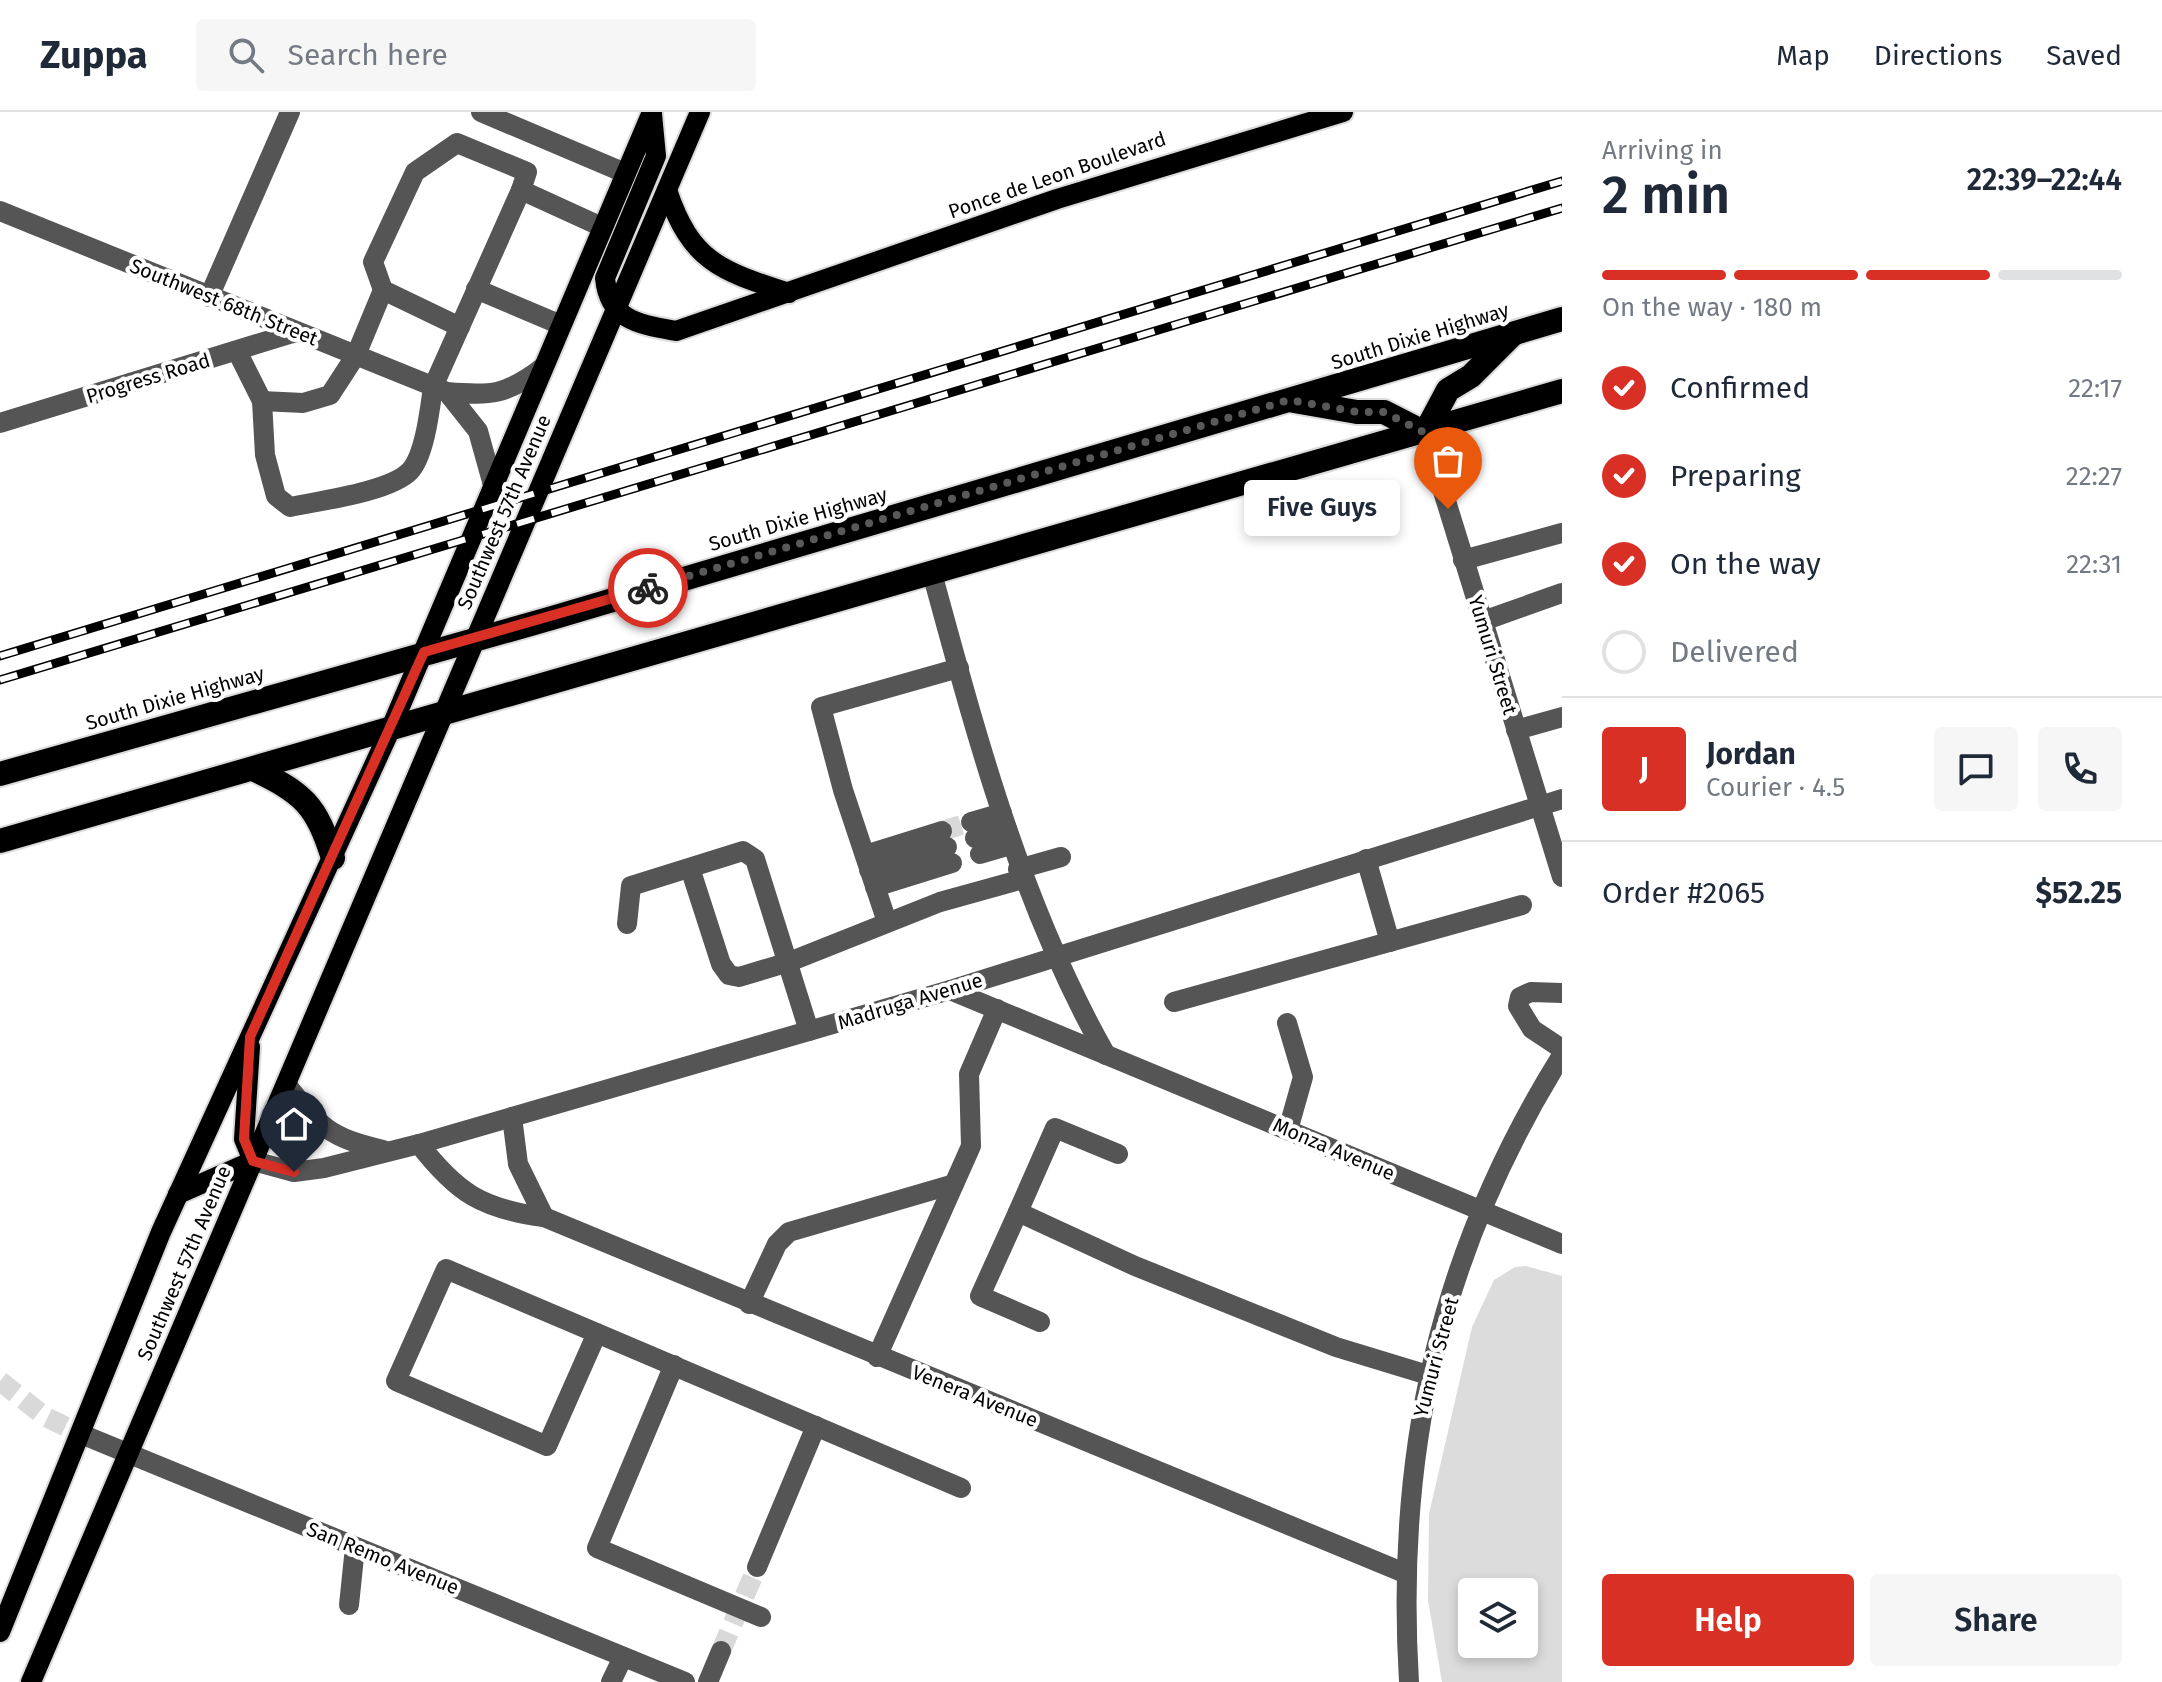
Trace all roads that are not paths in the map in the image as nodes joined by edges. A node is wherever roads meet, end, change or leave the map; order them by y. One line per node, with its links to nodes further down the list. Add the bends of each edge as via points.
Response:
1 (290, 112): 14 (street)
2 (483, 112): 6 (street)
3 (700, 112): 8 (main road, Southwest 57th Avenue)
4 (1343, 112): 13 (main road, Ponce de Leon Boulevard, via 1057,199)
5 (652, 113): 6 (main road, Southwest 57th Avenue); 15 (main road, via 656,156 605,278 607,299)
6 (625, 173): 10 (main road, Southwest 57th Avenue)
7 (521, 190): 10 (street); 11 (street); 12 (street, via 527,172 457,143 415,172 373,262)
8 (667, 190): 13 (main road, via 680,225 706,258 728,272); 15 (main road, Southwest 57th Avenue)
9 (0, 211): 14 (street, Southwest 68th Street)
10 (602, 227): 17 (main road, Southwest 57th Avenue)
11 (476, 289): 17 (street); 18 (street)
12 (383, 290): 18 (street); 22 (street)
13 (789, 293): 15 (main road, Ponce de Leon Boulevard, via 676,331 647,326)
14 (209, 297): 19 (street, Southwest 68th Street)
15 (616, 311): 36 (main road, Southwest 57th Avenue)
16 (1562, 319): 20 (highway, South Dixie Highway)
17 (561, 325): 23 (main road, Southwest 57th Avenue)
18 (460, 327): 24 (street)
19 (296, 332): 21 (street, Progress Road); 22 (street, Southwest 68th Street)
20 (1514, 333): 26 (highway, South Dixie Highway); 29 (highway, via 1471,376 1448,390)
21 (237, 351): 27 (street); 28 (street, Progress Road)
22 (356, 355): 24 (street, Southwest 68th Street); 27 (street, via 330,395 303,403)
23 (542, 368): 24 (street, Southwest 68th Street, via 496,395); 30 (main road, Southwest 57th Avenue)
24 (440, 389): 27 (street, via 412,470 396,481 290,507 276,496 265,455); 30 (street, Southwest 68th Street, via 478,431)
25 (1562, 391): 29 (highway)
26 (1289, 400): 29 (highway, via 1384,412); 36 (highway, South Dixie Highway)
27 (262, 401)
28 (0, 423)
29 (1425, 433): 32 (street, Yumuri Street); 33 (highway)
30 (493, 485): 37 (main road, Southwest 57th Avenue)
31 (1562, 533): 32 (street)
32 (1463, 560): 35 (street, Yumuri Street)
33 (932, 573): 38 (street); 39 (highway)
34 (1562, 593): 35 (street)
35 (1483, 621): 42 (street, Yumuri Street)
36 (476, 638): 37 (highway, South Dixie Highway); 39 (main road, Southwest 57th Avenue)
37 (424, 652): 41 (main road, Southwest 57th Avenue); 44 (highway, South Dixie Highway)
38 (959, 668): 47 (street); 53 (street, via 821,707)
39 (446, 711): 41 (highway); 72 (main road, Southwest 57th Avenue)
40 (1562, 717): 42 (street)
41 (391, 728): 43 (highway); 50 (main road, Southwest 57th Avenue)
42 (1516, 730): 46 (street, Yumuri Street)
43 (253, 769): 48 (highway); 50 (highway, via 309,801)
44 (0, 774)
45 (1562, 799): 46 (street, Madruga Avenue)
46 (1540, 806): 51 (street, Madruga Avenue); 55 (street, Yumuri Street)
47 (1007, 829): 47 (street, via 976,838); 54 (street)
48 (0, 841)
49 (1061, 857): 54 (street)
50 (333, 858): 68 (main road, Southwest 57th Avenue)
51 (1366, 859): 59 (street); 60 (street, Madruga Avenue)
52 (690, 868): 58 (street, via 631,886); 61 (street, via 729,975 739,977); 61 (street, via 743,851 750,854)
53 (870, 871): 53 (street, via 947,847); 57 (street)
54 (1021, 874): 57 (street); 60 (street)
55 (1562, 877)
56 (1522, 905): 59 (street)
57 (887, 922): 61 (street)
58 (627, 924)
59 (1390, 942): 64 (street)
60 (1057, 956): 62 (street, Madruga Avenue); 70 (street)
61 (789, 962): 67 (street)
62 (950, 990): 65 (street, Monza Avenue); 67 (street, Madruga Avenue)
63 (1562, 993): 69 (street, via 1531,992 1520,997 1518,1006 1532,1029)
64 (1174, 1002)
65 (997, 1009): 70 (street, Monza Avenue); 79 (street, via 969,1074 971,1146)
66 (1287, 1023): 74 (street, via 1303,1077)
67 (809, 1031): 73 (street, Madruga Avenue)
68 (250, 1037): 78 (main road, via 244,1139); 80 (main road, Southwest 57th Avenue)
69 (1562, 1049)
70 (1106, 1055): 74 (street, Monza Avenue)
71 (1562, 1055): 81 (street, Yumuri Street, via 1505,1155)
72 (286, 1084): 76 (street, via 319,1125 337,1137); 78 (main road, Southwest 57th Avenue)
73 (512, 1117): 75 (street, Madruga Avenue); 83 (street, via 518,1164)
74 (1288, 1130): 81 (street, Monza Avenue)
75 (419, 1144): 76 (street, Madruga Avenue); 83 (street, Venera Avenue, via 471,1198 502,1211)
76 (383, 1150): 78 (street, Madruga Avenue, via 294,1172)
77 (1118, 1154): 82 (street, via 1055,1128)
78 (253, 1161): 80 (main road); 93 (main road, Southwest 57th Avenue)
79 (954, 1184): 85 (street, via 789,1232 777,1244); 88 (street)
80 (178, 1194): 92 (main road, Southwest 57th Avenue)
81 (1481, 1210): 84 (street, Monza Avenue); 90 (street, Yumuri Street)
82 (1018, 1212): 86 (street, via 980,1296); 90 (street, via 1336,1347)
83 (544, 1217): 85 (street, Venera Avenue)
84 (1562, 1244)
85 (749, 1304): 88 (street, Venera Avenue)
86 (1040, 1322)
87 (597, 1333): 87 (street, via 446,1269 396,1381 547,1446); 89 (street)
88 (877, 1357): 97 (street, Venera Avenue)
89 (674, 1365): 91 (street); 99 (street, bridge, via 597,1548)
90 (1428, 1375): 97 (street, Yumuri Street, via 1409,1501)
91 (816, 1426): 94 (street); 96 (street)
92 (81, 1434): 93 (street, San Remo Avenue); 100 (main road, Southwest 57th Avenue)
93 (129, 1454): 95 (street, San Remo Avenue); 103 (main road, Southwest 57th Avenue)
94 (961, 1488)
95 (355, 1547): 98 (street); 102 (street, San Remo Avenue)
96 (757, 1567)
97 (1407, 1574): 107 (street, Yumuri Street)
98 (349, 1605)
99 (761, 1617)
100 (0, 1632)
101 (721, 1651): 106 (street)
102 (623, 1657): 104 (street); 105 (street, San Remo Avenue)
103 (31, 1682)
104 (611, 1682)
105 (685, 1682)
106 (708, 1682)
107 (1409, 1682)

